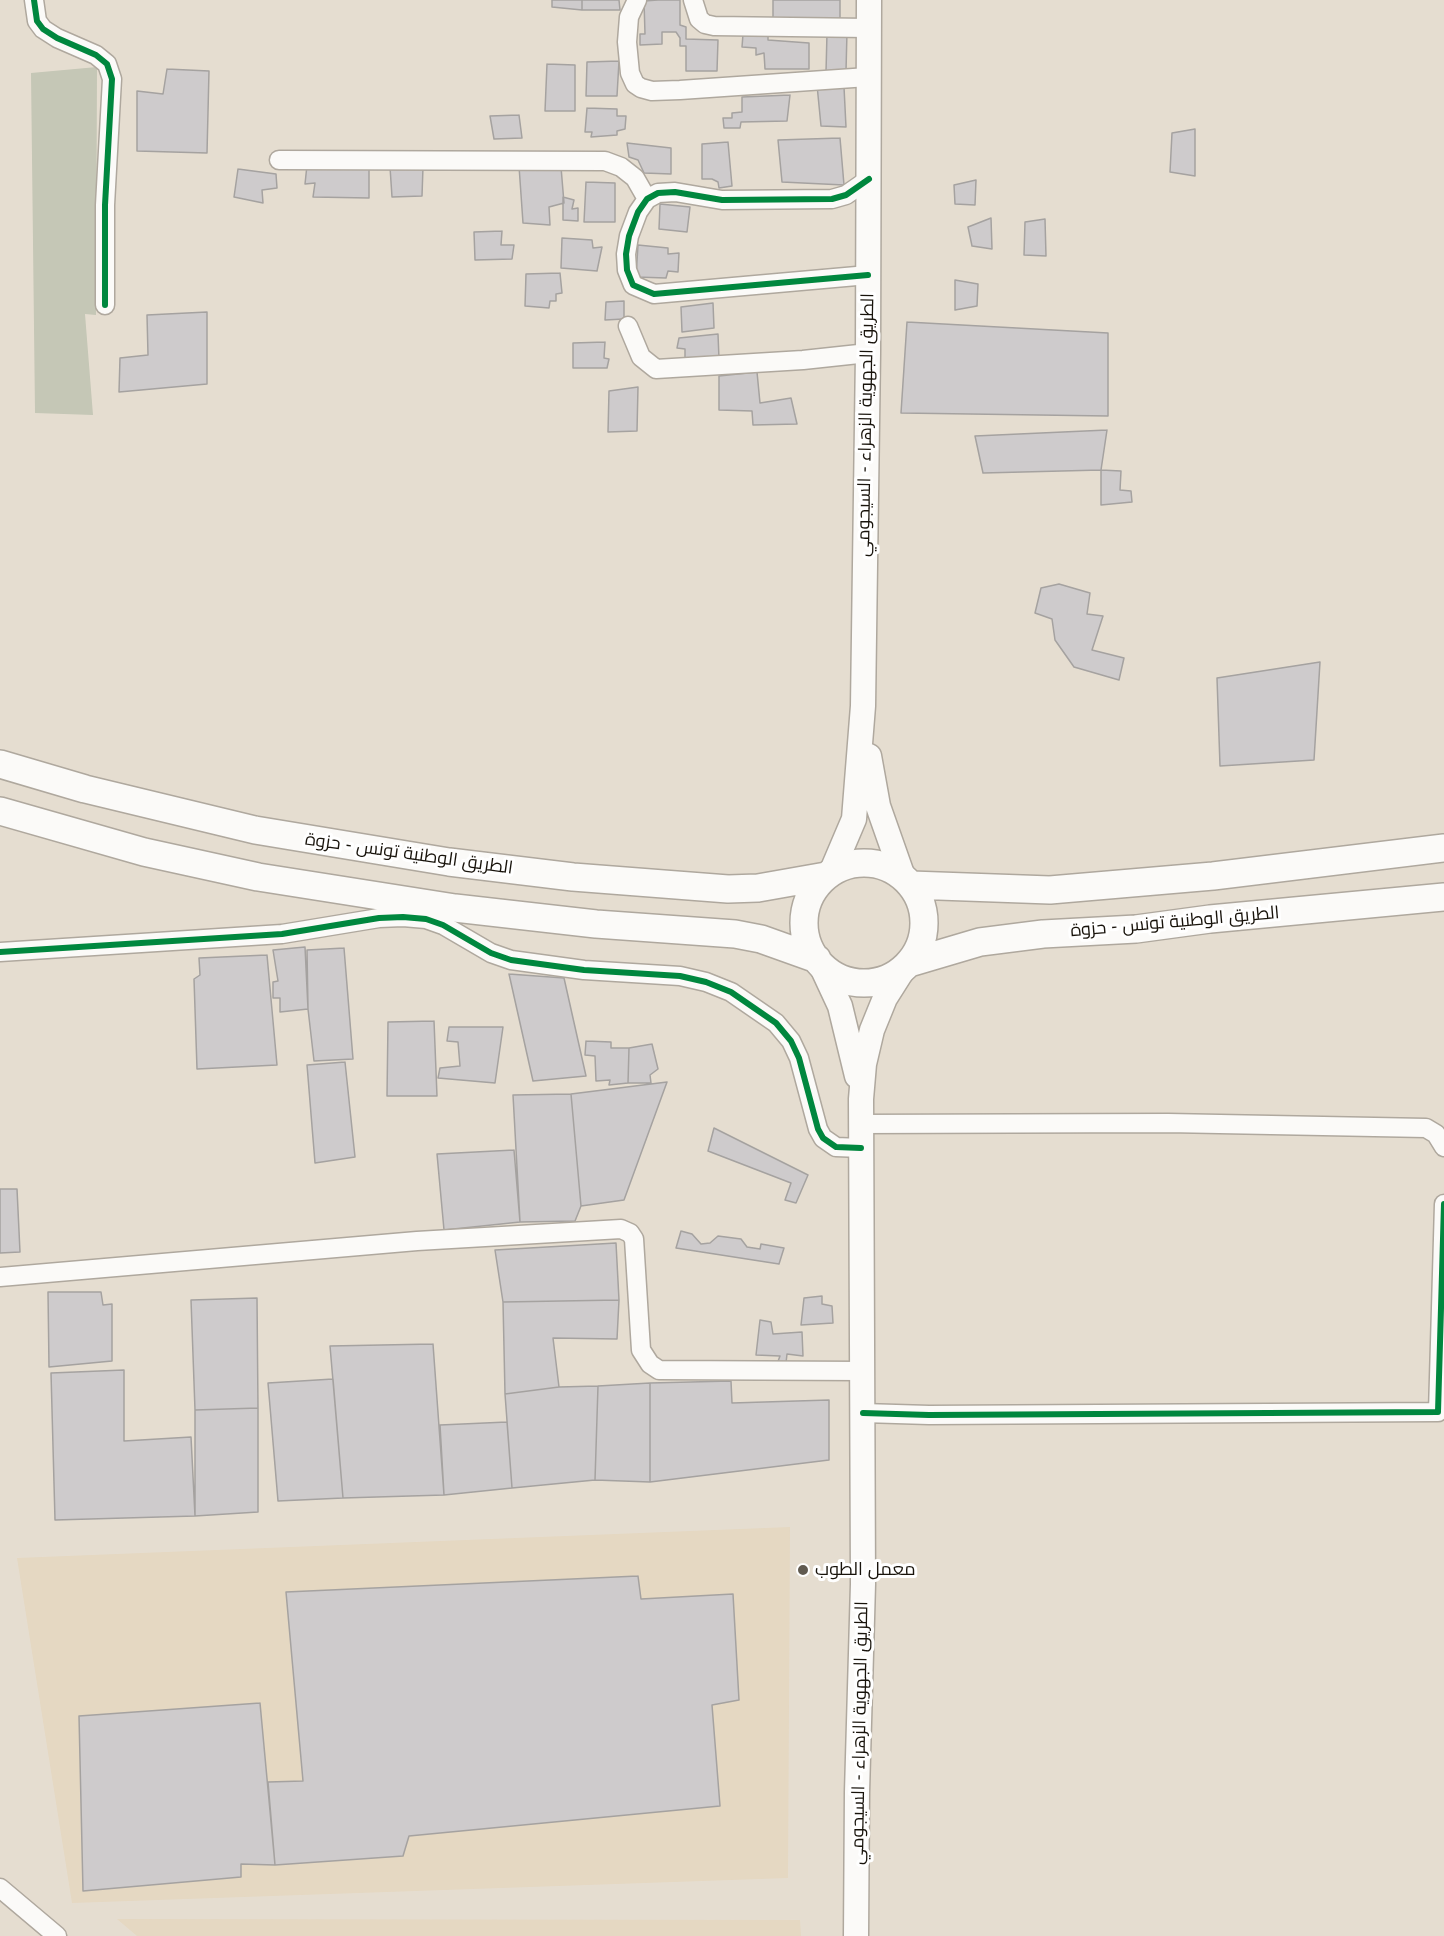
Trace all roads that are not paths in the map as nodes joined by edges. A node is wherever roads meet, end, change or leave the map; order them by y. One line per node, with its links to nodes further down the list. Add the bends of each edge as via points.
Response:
1 (34, 0): 11 (street, via 43,29 96,55 106,64 112,79 105,205)
2 (637, 0): 6 (street, via 629,17 627,42 630,73 641,88 680,90)
3 (693, 0): 5 (street, via 699,19 714,27)
4 (869, 0): 5 (main road, الطريق الجهوية الزهراء - السيجومي)
5 (868, 28): 6 (main road, الطريق الجهوية الزهراء - السيجومي)
6 (868, 77): 8 (main road, الطريق الجهوية الزهراء - السيجومي)
7 (279, 160): 9 (street, via 605,161 635,178)
8 (869, 179): 9 (street, via 846,195 832,199 722,200 675,192 658,193); 10 (main road, الطريق الجهوية الزهراء - السيجومي)
9 (647, 199): 10 (street, via 629,236 627,254 627,270 633,285 644,291 700,291)
10 (868, 275): 13 (main road, الطريق الجهوية الزهراء - السيجومي)
11 (105, 305)
12 (628, 326): 13 (street, via 641,357 656,369)
13 (868, 353): 14 (main road, الطريق الجهوية الزهراء - السيجومي)
14 (863, 706): 18 (main road, الطريق الجهوية الزهراء - السيجومي, via 854,819); 19 (main road, الطريق الجهوية الزهراء - السيجومي, via 878,806)
15 (0, 764): 18 (highway, الطريق الوطنية تونس - حزوة, via 255,830 449,862 728,889 758,888)
16 (0, 811): 22 (highway, via 144,852 258,877 607,926 735,934 761,939)
17 (1444, 848): 19 (highway, via 1276,869 1050,890)
18 (829, 874): 19 (highway, via 849,864 868,862 886,867); 22 (highway, via 814,890 804,924)
19 (907, 881): 23 (highway, via 921,904 924,924 920,945)
20 (1444, 897): 23 (highway, الطريق الوطنية تونس - حزوة, via 1136,929 1043,934 980,942)
21 (0, 952): 25 (street, via 282,934 379,918 403,917 443,925 511,960 584,970 680,976 731,992 776,1023 790,1041 799,1058 823,1138 836,1147)
22 (818, 961): 23 (highway, via 834,975 870,983 888,978); 24 (main road, الطريق الجهوية الزهراء - السيجومي, via 843,1017)
23 (907, 965): 24 (main road, الطريق الجهوية الزهراء - السيجومي, via 885,998 872,1030)
24 (861, 1099): 25 (main road, الطريق الجهوية الزهراء - السيجومي)
25 (860, 1136): 26 (street, via 1168,1123 1426,1128 1436,1134); 29 (main road, الطريق الجهوية الزهراء - السيجومي)
26 (1444, 1147)
27 (1444, 1204): 30 (street)
28 (0, 1277): 29 (street, via 417,1241 621,1229 634,1239 641,1350 659,1370)
29 (862, 1371): 31 (main road, الطريق الجهوية الزهراء - السيجومي)
30 (1441, 1412): 31 (street)
31 (863, 1413): 34 (main road, الطريق الجهوية الزهراء - السيجومي)
32 (0, 1888): 33 (street)
33 (57, 1936)
34 (856, 1936)

